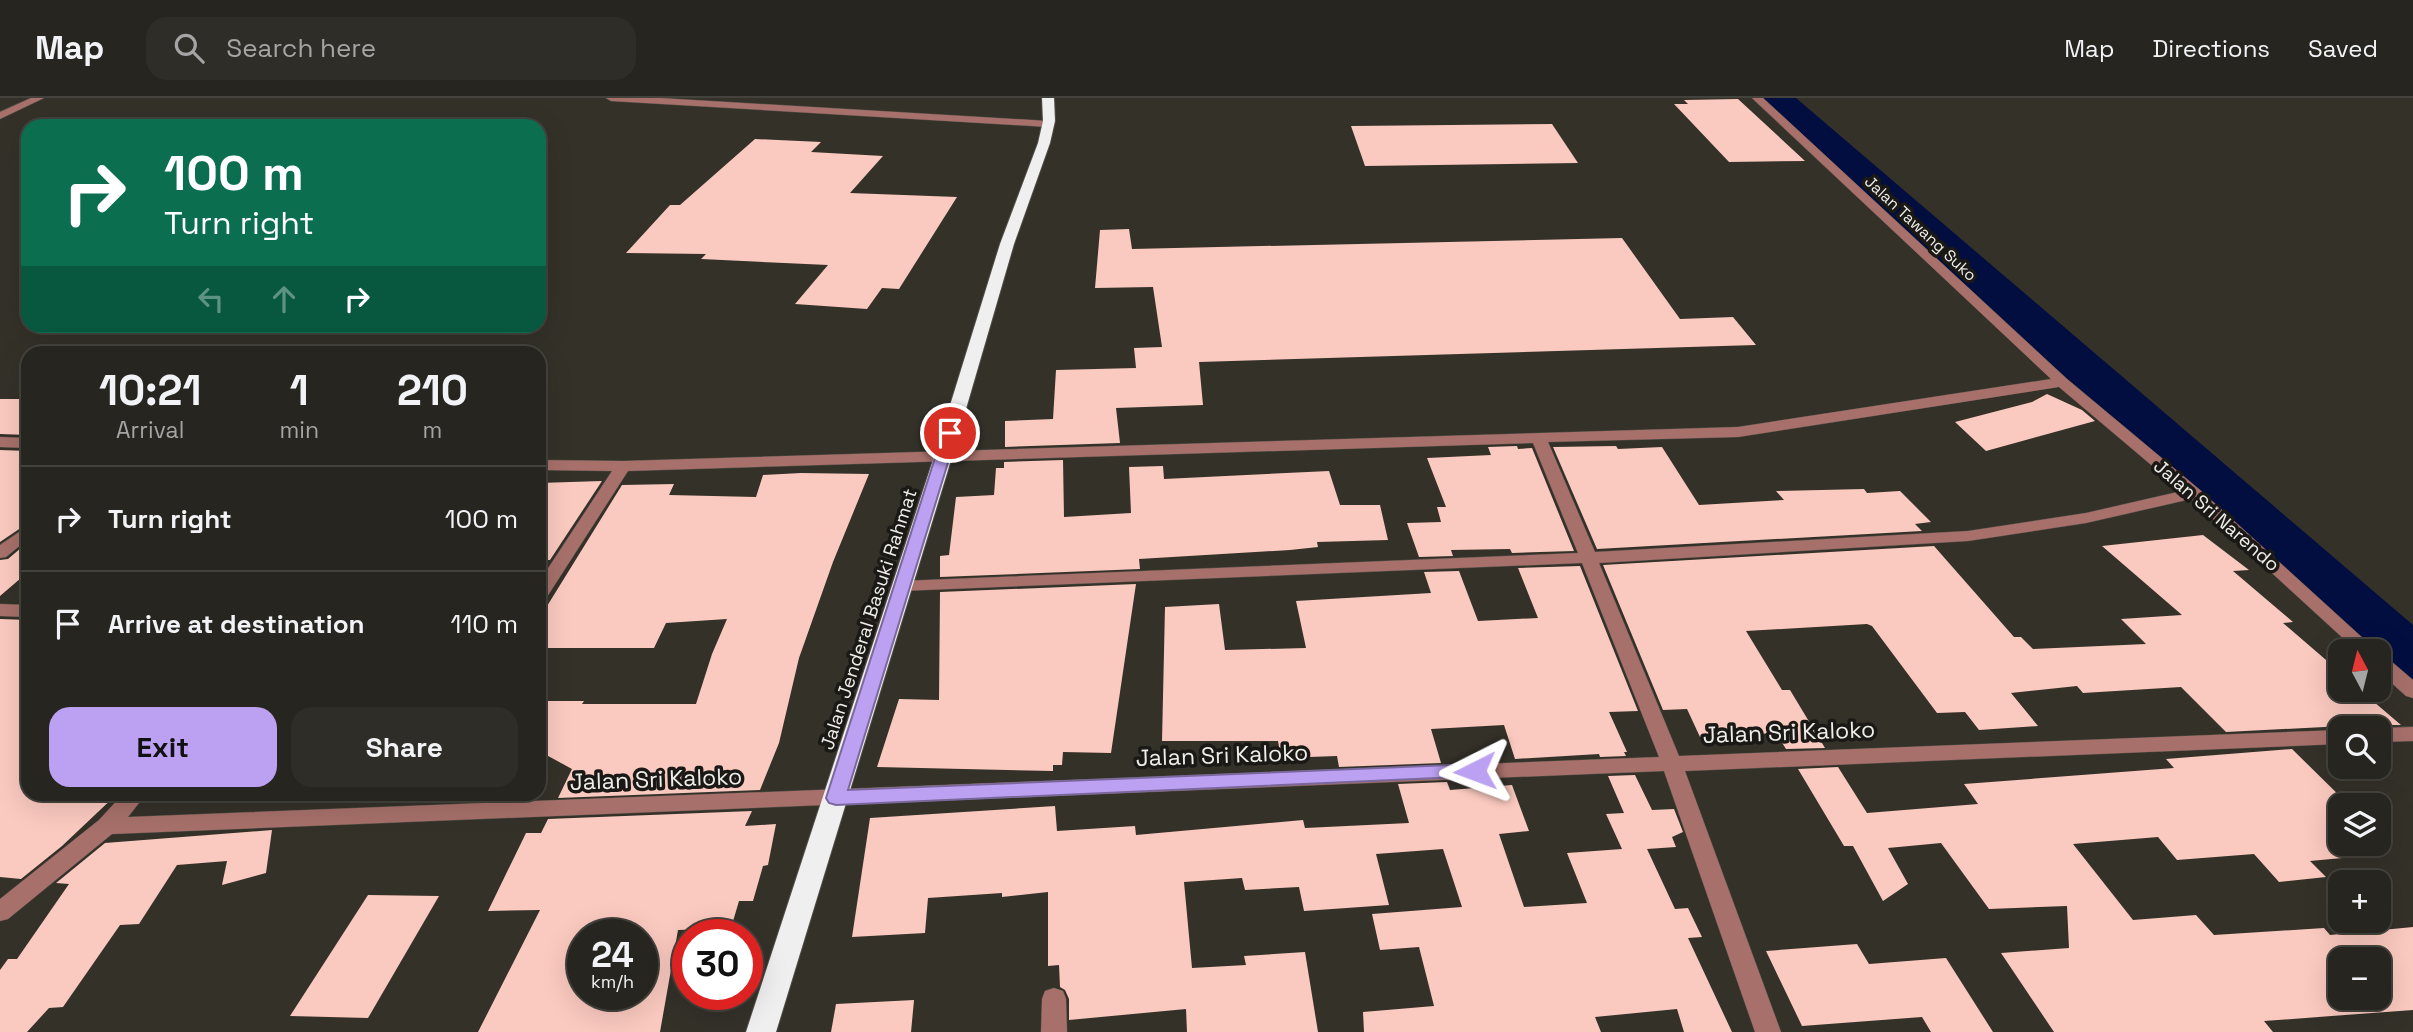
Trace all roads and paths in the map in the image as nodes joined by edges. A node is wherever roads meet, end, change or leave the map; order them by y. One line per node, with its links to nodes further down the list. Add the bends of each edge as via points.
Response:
1 (39, 98): 5 (street)
2 (611, 98): 6 (street)
3 (1048, 98): 6 (highway, Jalan Jenderal Basuki Rahmat)
4 (1757, 98): 7 (street, Jalan Tawang Suko)
5 (0, 116)
6 (1048, 124): 11 (highway, Jalan Jenderal Basuki Rahmat)
7 (2062, 382): 8 (street, via 1738,432); 14 (street, Jalan Sri Narendo)
8 (1539, 439): 11 (street); 17 (street)
9 (0, 442): 10 (street)
10 (21, 443)
11 (943, 457): 13 (street); 19 (highway, Jalan Jenderal Basuki Rahmat)
12 (546, 465): 13 (street)
13 (623, 466): 18 (street)
14 (2194, 493): 17 (street, via 1979,535); 22 (street, Jalan Sri Narendo)
15 (21, 536): 16 (street)
16 (0, 553)
17 (1589, 558): 19 (street); 28 (street)
18 (546, 585)
19 (901, 586): 29 (highway, Jalan Jenderal Basuki Rahmat)
20 (0, 610): 21 (street)
21 (21, 611)
22 (2355, 639)
23 (2391, 672): 24 (street)
24 (2413, 691)
25 (2413, 734): 26 (street)
26 (2391, 735)
27 (2328, 737): 28 (street, Jalan Sri Kaloko)
28 (1669, 762): 29 (street, Jalan Sri Kaloko); 36 (street)
29 (836, 798): 31 (street, Jalan Sri Kaloko); 34 (highway, Jalan Jenderal Basuki Rahmat)
30 (130, 801): 31 (street)
31 (107, 826): 32 (street)
32 (0, 912)
33 (1054, 999): 35 (street)
34 (761, 1032)
35 (1054, 1032)
36 (1768, 1032)

